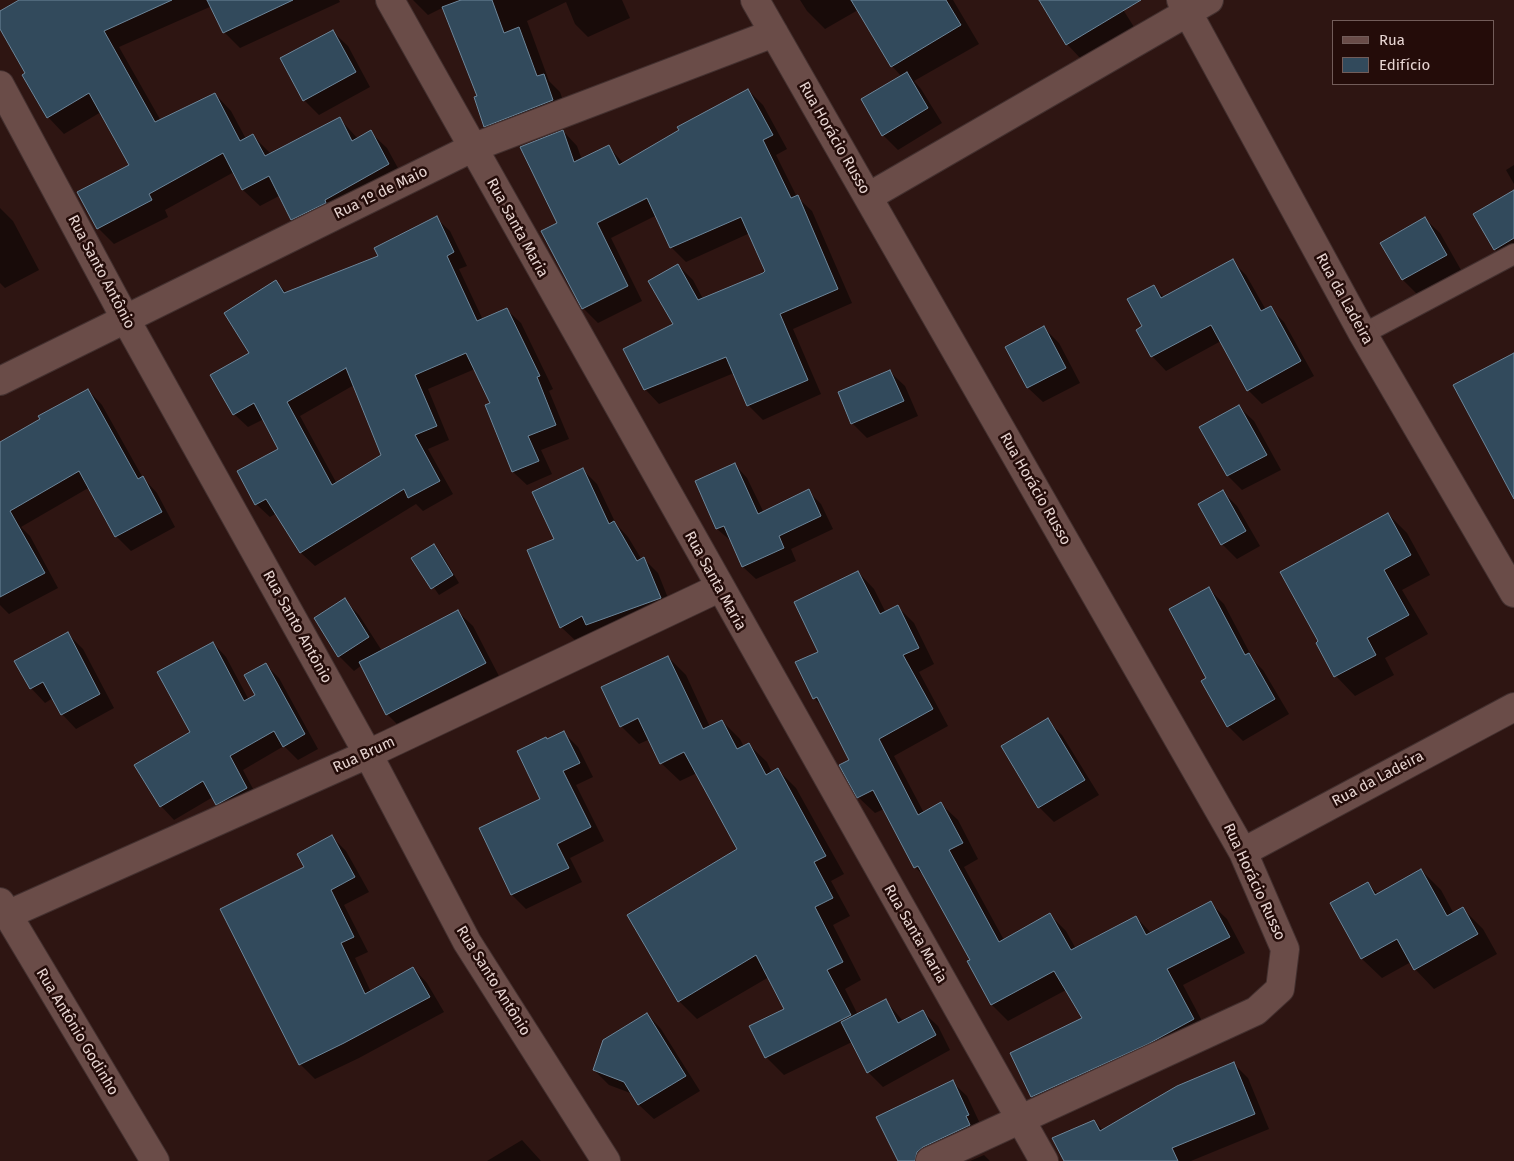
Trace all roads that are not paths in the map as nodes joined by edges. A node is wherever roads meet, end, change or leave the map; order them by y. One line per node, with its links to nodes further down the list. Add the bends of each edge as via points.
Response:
1 (390, 0): 6 (street, Rua Santa Maria)
2 (755, 0): 4 (street, Rua Horácio Russo)
3 (1193, 4): 7 (street); 10 (street, Rua da Ladeira)
4 (774, 33): 6 (street, Rua 1º de Maio); 7 (street, Rua Horácio Russo)
5 (0, 85): 9 (street, Rua Santo Antônio)
6 (472, 148): 9 (street, Rua 1º de Maio); 12 (street, Rua Santa Maria)
7 (868, 197): 16 (street, Rua Horácio Russo)
8 (1514, 254): 10 (lane)
9 (125, 318): 11 (street, Rua 1º de Maio); 15 (street, Rua Santo Antônio)
10 (1363, 334): 13 (street, Rua da Ladeira)
11 (0, 381)
12 (719, 588): 15 (street, Rua Brum); 18 (street, Rua Santa Maria)
13 (1514, 593)
14 (1514, 707): 16 (street, Rua da Ladeira)
15 (368, 754): 17 (street, Rua Brum); 20 (street, Rua Santo Antônio, via 467,942)
16 (1243, 852): 18 (street, Rua Horácio Russo, via 1285,949 1280,989 1256,1011)
17 (3, 908): 19 (street, Rua Antônio Godinho)
18 (1021, 1121): 21 (street); 22 (street, Rua Santa Maria)
19 (155, 1161)
20 (606, 1161)
21 (930, 1161)
22 (1044, 1161)

